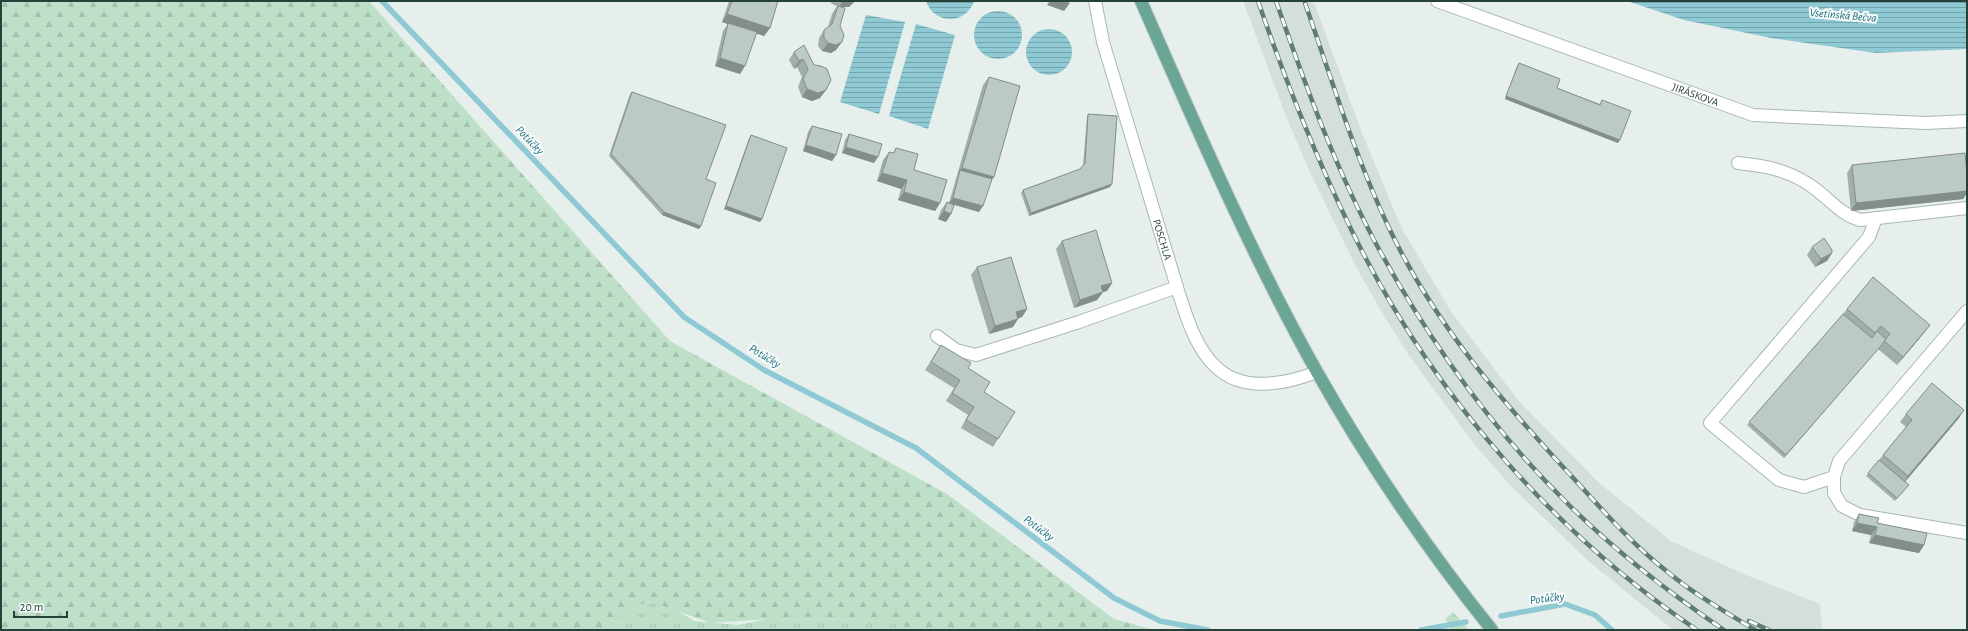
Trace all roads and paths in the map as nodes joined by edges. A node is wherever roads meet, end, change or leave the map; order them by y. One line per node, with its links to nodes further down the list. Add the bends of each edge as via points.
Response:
1 (1095, 1): 8 (street, POSCHLA, via 1102,42)
2 (1141, 1): 11 (main road, via 1264,271)
3 (1437, 1): 4 (street, JIRÁSKOVA, via 1753,115 1926,123)
4 (1967, 121)
5 (1738, 163): 7 (street, via 1766,166 1787,172 1817,190 1849,216 1860,220)
6 (1967, 208): 7 (street)
7 (1876, 218): 12 (street, via 1869,237 1710,423 1778,480 1804,488)
8 (1177, 287): 10 (street, via 976,355 956,350); 11 (street, POSCHLA, via 1201,348 1215,367 1228,377 1267,384 1295,380)
9 (1967, 311): 12 (street, via 1839,461)
10 (937, 336)
11 (1317, 372): 16 (main road, via 1362,447 1417,529)
12 (1834, 477): 13 (street, via 1834,493 1842,506 1860,515)
13 (1967, 532)
14 (1, 626): 15 (path)
15 (6, 630)
16 (1492, 630)

